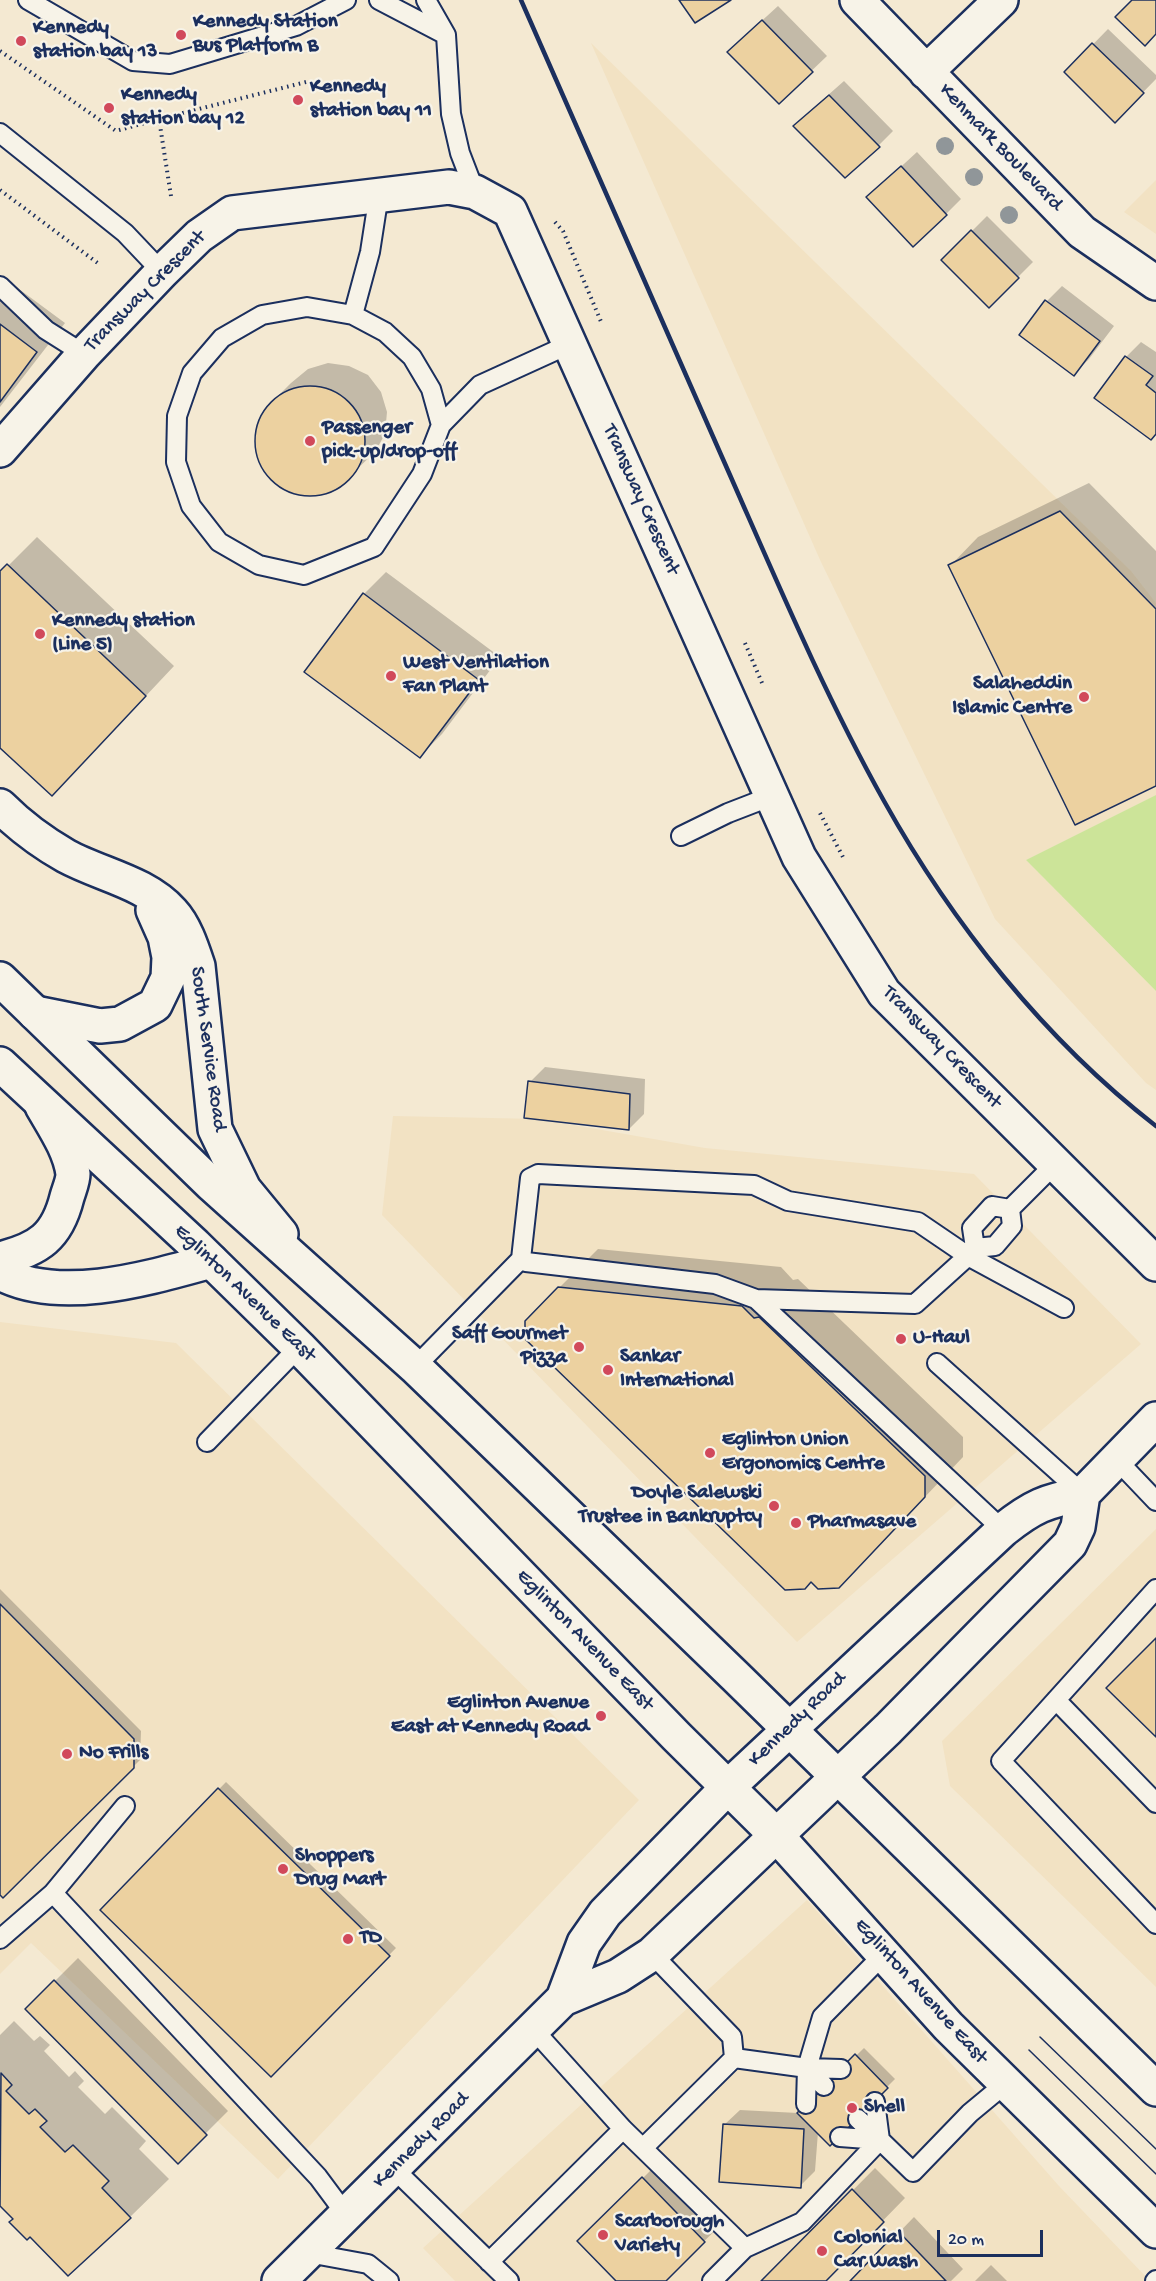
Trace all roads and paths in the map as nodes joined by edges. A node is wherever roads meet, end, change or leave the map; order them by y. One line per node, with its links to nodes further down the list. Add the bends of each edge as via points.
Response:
1 (28, 0): 2 (lane, via 134,61 170,64 296,26)
2 (346, 0)
3 (379, 0): 7 (lane)
4 (426, 0): 7 (lane)
5 (857, 0): 9 (main road, Kenmark Boulevard)
6 (1000, 0): 9 (main road)
7 (446, 35): 14 (lane, via 451,114)
8 (0, 51): 11 (path, via 116,131)
9 (926, 72): 20 (main road, Kenmark Boulevard, via 1082,232)
10 (310, 81): 11 (path)
11 (159, 119): 16 (path)
12 (0, 134): 19 (lane, via 125,233)
13 (0, 190): 18 (path)
14 (475, 192): 15 (main road, Transway Crescent, via 450,187); 24 (main road, Transway Crescent, via 510,211)
15 (379, 194): 19 (main road, Transway Crescent, via 232,213 199,236); 22 (lane, via 370,252)
16 (171, 196)
17 (549, 214): 23 (path, via 563,231)
18 (99, 264)
19 (162, 272): 25 (main road, Transway Crescent)
20 (1156, 283)
21 (0, 286): 25 (lane, via 46,330)
22 (353, 315): 26 (lane, via 385,332 412,357 431,389); 26 (lane, via 307,307 262,315 222,338 192,373 177,416 176,462 191,506 219,542 259,565 304,575 374,547 422,474)
23 (604, 330)
24 (570, 344): 26 (lane, via 480,385); 30 (main road, Transway Crescent)
25 (84, 354): 27 (main road, Transway Crescent)
26 (441, 425)
27 (0, 450)
28 (742, 637): 29 (path)
29 (766, 690)
30 (772, 796): 33 (lane); 40 (main road, Transway Crescent, via 799,857 884,993)
31 (0, 806): 35 (main road, South Service Road, via 67,856)
32 (819, 810): 34 (path)
33 (681, 836)
34 (849, 869)
35 (142, 890): 37 (main road, South Service Road, via 165,937 169,957 168,978 155,1005 120,1024 100,1026); 47 (main road, South Service Road, via 174,913 198,966 215,1129 221,1145 244,1189)
36 (0, 980): 37 (main road)
37 (34, 1013): 47 (main road, via 212,1184)
38 (0, 1064): 39 (main road, Eglinton Avenue East)
39 (40, 1102): 44 (main road, via 62,1140 73,1176 63,1215 51,1235 33,1248); 45 (main road, Eglinton Avenue East)
40 (1055, 1164): 41 (lane); 46 (main road, Transway Crescent)
41 (1010, 1209): 42 (lane, via 1012,1226 995,1246); 42 (lane, via 992,1206 972,1228)
42 (972, 1252): 43 (lane, via 918,1222 788,1201 754,1185 538,1174 530,1178); 49 (lane, via 915,1304); 50 (lane)
43 (521, 1259): 49 (lane, via 715,1284); 53 (lane)
44 (0, 1260)
45 (211, 1261): 48 (main road, via 129,1283 47,1288); 51 (main road, Eglinton Avenue East)
46 (1156, 1264)
47 (311, 1271): 53 (main road)
48 (0, 1273)
49 (756, 1299): 59 (lane)
50 (1064, 1308)
51 (299, 1347): 55 (lane); 64 (main road, Eglinton Avenue East)
52 (937, 1362): 57 (lane)
53 (415, 1367): 62 (main road)
54 (1156, 1419): 56 (main road)
55 (207, 1442)
56 (1116, 1459): 57 (main road); 58 (lane)
57 (1083, 1494): 59 (main road, Kennedy Road, via 1031,1508); 63 (main road, Kennedy Road, via 1078,1527 1070,1544)
58 (1156, 1501)
59 (1003, 1530): 62 (main road, Kennedy Road)
60 (1156, 1589): 61 (lane)
61 (1056, 1700): 65 (lane); 69 (lane, via 1001,1761)
62 (790, 1730): 63 (main road); 64 (main road, Kennedy Road)
63 (838, 1778): 67 (main road, Kennedy Road); 80 (main road)
64 (728, 1787): 67 (main road, Eglinton Avenue East); 73 (main road, Kennedy Road, via 605,1913 584,1943)
65 (1156, 1803)
66 (125, 1806): 68 (lane)
67 (777, 1836): 71 (main road, Kennedy Road); 72 (main road, Eglinton Avenue East)
68 (53, 1893): 70 (lane); 89 (lane, via 318,2177)
69 (1156, 1924)
70 (0, 1939)
71 (652, 1954): 73 (main road, Kennedy Road, via 618,1976); 75 (lane, via 732,2037)
72 (884, 1954): 76 (lane, via 822,2018); 78 (main road, Eglinton Avenue East)
73 (563, 1999): 74 (main road, Kennedy Road)
74 (533, 2029): 84 (lane); 88 (main road, Kennedy Road)
75 (734, 2058): 76 (lane); 87 (lane)
76 (807, 2068): 77 (lane); 79 (lane); 82 (lane)
77 (841, 2069)
78 (1005, 2084): 86 (lane, via 970,2113 913,2172); 90 (main road, Eglinton Avenue East)
79 (824, 2086)
80 (1156, 2088)
81 (875, 2102): 86 (lane)
82 (806, 2104)
83 (858, 2119): 86 (lane)
84 (623, 2130): 87 (lane); 93 (lane)
85 (840, 2137): 86 (lane)
86 (880, 2140): 91 (lane, via 802,2222)
87 (643, 2148): 91 (lane)
88 (394, 2169): 89 (main road, Kennedy Road); 93 (lane)
89 (347, 2216): 92 (main road, Kennedy Road)
90 (1156, 2231)
91 (745, 2248): 97 (lane)
92 (308, 2253): 94 (main road, Kennedy Road); 95 (lane, via 368,2265)
93 (489, 2262): 96 (lane)
94 (279, 2281)
95 (389, 2281)
96 (509, 2281)
97 (712, 2281)

